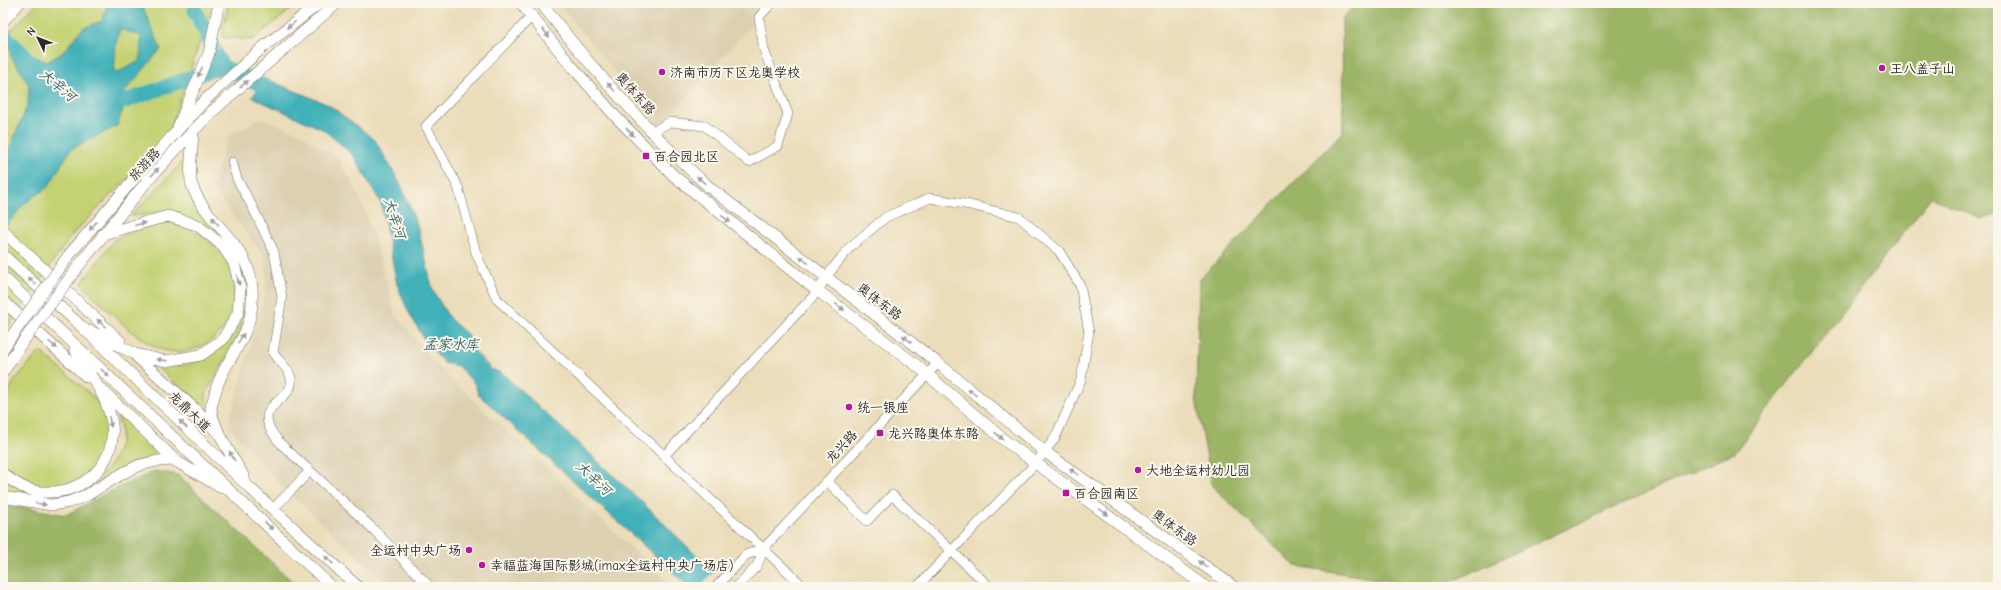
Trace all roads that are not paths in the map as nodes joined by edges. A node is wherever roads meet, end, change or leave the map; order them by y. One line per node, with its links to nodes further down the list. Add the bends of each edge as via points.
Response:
1 (219, 3): 12 (main road, one-way to 12, via 209,53)
2 (320, 3): 12 (main road, 旅游路, one-way to 12, via 262,48 204,101)
3 (337, 3): 10 (main road, 旅游路, one-way to 3)
4 (521, 3): 8 (main road)
5 (540, 3): 11 (main road, 奥体东路, one-way to 5, via 586,60)
6 (772, 3): 11 (street, via 759,17 764,50 788,114 778,146 749,162 705,126 670,122)
7 (19, 4): 9 (main road)
8 (532, 16): 19 (main road, one-way to 19, via 616,117 673,175); 31 (street, via 426,126 458,187 476,253 497,299)
9 (3, 21)
10 (193, 130): 15 (main road, 旅游路, one-way to 10); 29 (main road, one-way to 10, via 211,409 216,385 245,332 250,314 252,287 248,266 235,245 199,201 191,183)
11 (652, 132): 18 (main road, 奥体东路, one-way to 11, via 709,187 678,160)
12 (175, 134): 23 (main road, 旅游路, one-way to 23, bridge, via 69,255)
13 (232, 162): 34 (street, via 237,180 274,252 282,297 273,353 288,371 291,379 289,388 268,413 267,424 273,435)
14 (5, 232): 24 (main road, one-way to 14)
15 (102, 234): 24 (main road, one-way to 24, via 168,216 197,225 222,245 234,263 240,286 238,313 223,339 201,355 166,361); 26 (main road, 旅游路, bridge)
16 (4, 255): 21 (main road, 龙鼎大道, one-way to 16)
17 (3, 277): 22 (main road)
18 (826, 277): 19 (street); 25 (main road, 奥体东路, one-way to 18); 30 (street, via 850,247 886,217 930,198 1019,217 1059,251 1080,285 1089,332 1081,380 1055,438)
19 (818, 291): 27 (main road, one-way to 27); 31 (street)
20 (3, 300): 28 (main road, one-way to 28)
21 (81, 326): 24 (main road); 37 (main road, 龙鼎大道, one-way to 21)
22 (66, 336): 28 (main road); 39 (main road, one-way to 39)
23 (6, 345)
24 (134, 354): 29 (main road, via 207,420)
25 (938, 363): 27 (street, 龙兴路); 30 (main road, 奥体东路, one-way to 25)
26 (3, 372)
27 (926, 375): 32 (main road, one-way to 32, via 1004,440); 36 (street, 龙兴路)
28 (97, 385): 33 (main road); 35 (main road, one-way to 35, via 112,424 112,447 94,476 78,487 60,492 35,491 16,484)
29 (220, 437): 37 (main road, one-way to 29)
30 (1044, 451): 32 (street); 51 (main road, 奥体东路, one-way to 30)
31 (664, 456): 41 (street)
32 (1036, 463): 48 (street); 50 (main road, one-way to 50)
33 (178, 464): 38 (main road, one-way to 33, via 58,504 87,495 140,465 174,460); 39 (main road)
34 (310, 471): 40 (street); 44 (street, via 369,525)
35 (3, 474)
36 (827, 481): 41 (street, 龙兴路); 49 (street, via 867,521 892,495)
37 (252, 490): 40 (main road, 龙鼎大道)
38 (3, 497)
39 (241, 500): 42 (main road, one-way to 42)
40 (273, 509): 43 (main road, 龙鼎大道, one-way to 40)
41 (764, 548): 45 (street, 龙兴路, via 746,554); 46 (street, 龙兴路, via 757,566); 47 (street)
42 (332, 587)
43 (358, 587)
44 (430, 587)
45 (716, 587)
46 (736, 587)
47 (804, 587)
48 (917, 587)
49 (990, 587)
50 (1206, 587)
51 (1234, 587)

